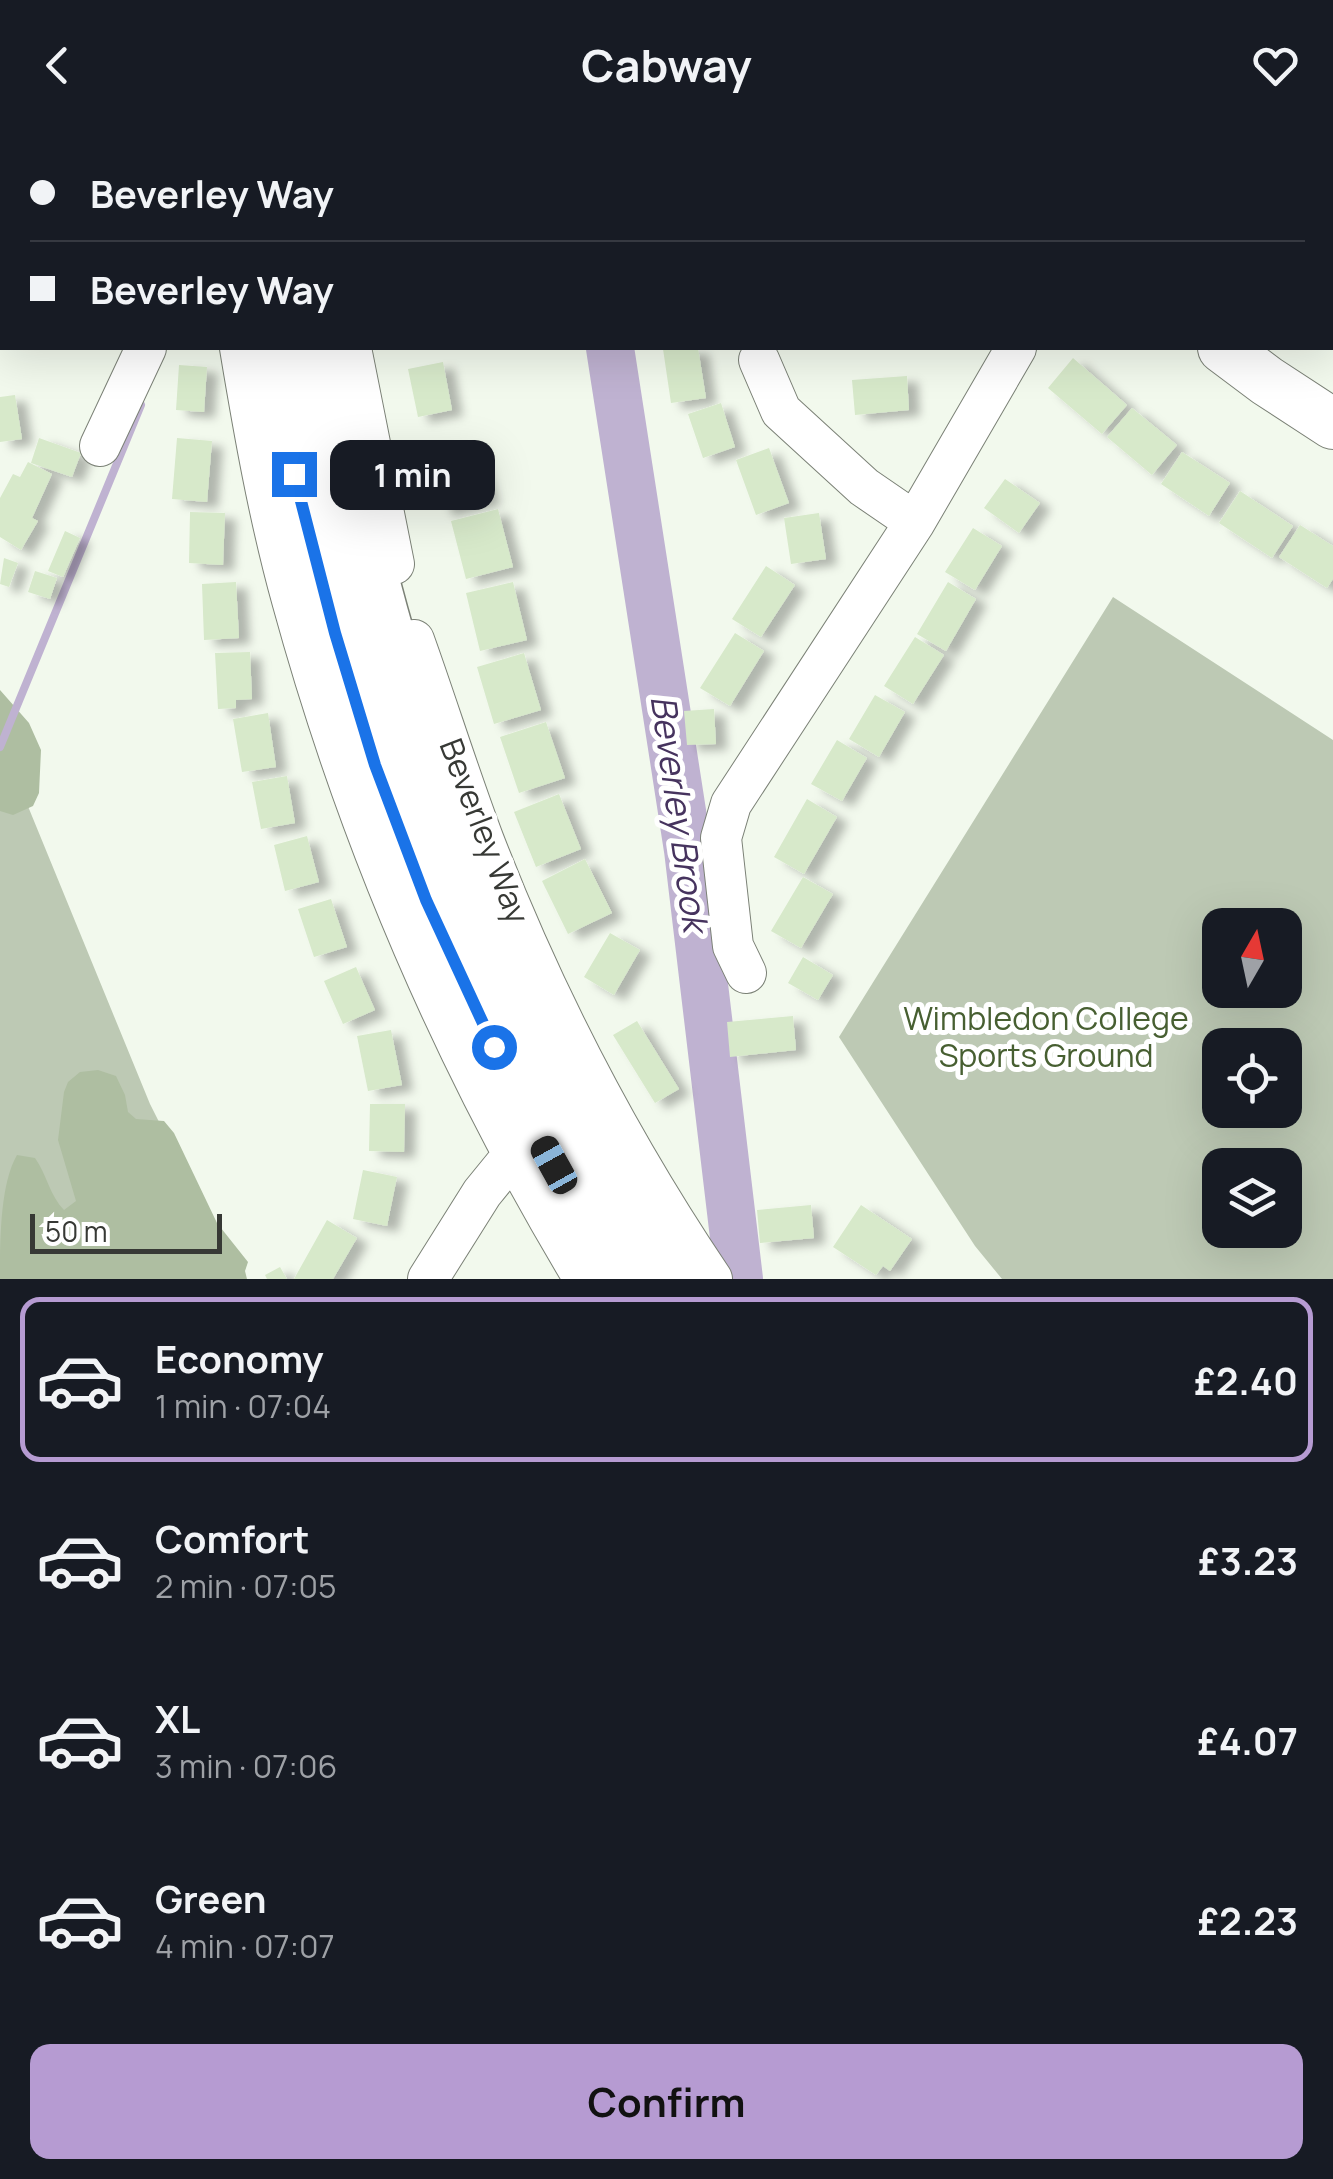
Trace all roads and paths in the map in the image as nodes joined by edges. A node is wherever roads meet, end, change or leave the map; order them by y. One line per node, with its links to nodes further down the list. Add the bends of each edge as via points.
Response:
1 (145, 350): 10 (street)
2 (240, 350): 13 (street, via 291,598 325,710 377,862)
3 (272, 350): 16 (highway, via 301,508 375,765 426,900 538,1136)
4 (321, 350): 17 (highway, Beverley Way, via 380,622 466,873 533,1026 612,1180)
5 (351, 350): 18 (street, Beverley Way, via 414,637 484,842 583,1058)
6 (1015, 350): 11 (street)
7 (1226, 350): 9 (main road)
8 (759, 360): 11 (street, via 781,410 864,487)
9 (1333, 424)
10 (98, 430)
11 (915, 522): 12 (street, via 731,804 721,838 733,946)
12 (746, 973)
13 (512, 1155): 14 (street); 15 (street)
14 (428, 1279)
15 (584, 1279)
16 (621, 1279)
17 (675, 1279)
18 (712, 1279)

